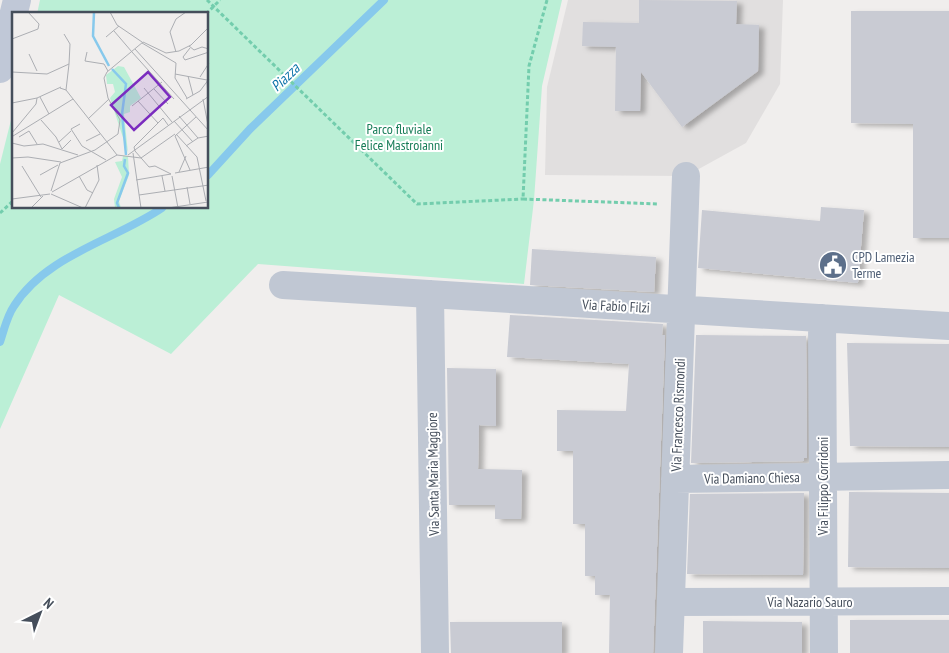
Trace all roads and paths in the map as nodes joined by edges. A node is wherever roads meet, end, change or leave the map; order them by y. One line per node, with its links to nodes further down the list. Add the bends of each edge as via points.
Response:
1 (207, 0): 4 (path)
2 (220, 0): 4 (path)
3 (547, 0): 9 (path, via 529,66)
4 (214, 6): 5 (path); 9 (path, via 417,204)
5 (208, 12)
6 (12, 20): 7 (main road)
7 (0, 69)
8 (686, 176): 11 (street, Via Francesco Rismondi)
9 (523, 199): 11 (path)
10 (12, 202): 12 (path)
11 (685, 204): 15 (street, Via Francesco Rismondi)
12 (0, 213)
13 (283, 286): 14 (street, Via Fabio Filzi)
14 (430, 294): 15 (street, Via Fabio Filzi); 24 (street, Via Santa Maria Maggiore)
15 (682, 310): 16 (street, Via Fabio Filzi); 20 (street, Via Francesco Rismondi)
16 (822, 318): 17 (street, Via Fabio Filzi); 19 (street, Via Filippo Corridoni)
17 (949, 326)
18 (949, 475): 19 (street, Via Damiano Chiesa)
19 (823, 478): 20 (street, Via Damiano Chiesa); 23 (street, Via Filippo Corridoni)
20 (675, 480): 22 (street, Via Francesco Rismondi)
21 (949, 601): 23 (street, Via Nazario Sauro)
22 (671, 602): 23 (street, Via Nazario Sauro); 25 (street, Via Francesco Rismondi)
23 (824, 602): 26 (street, Via Filippo Corridoni)
24 (435, 653)
25 (669, 653)
26 (824, 653)

